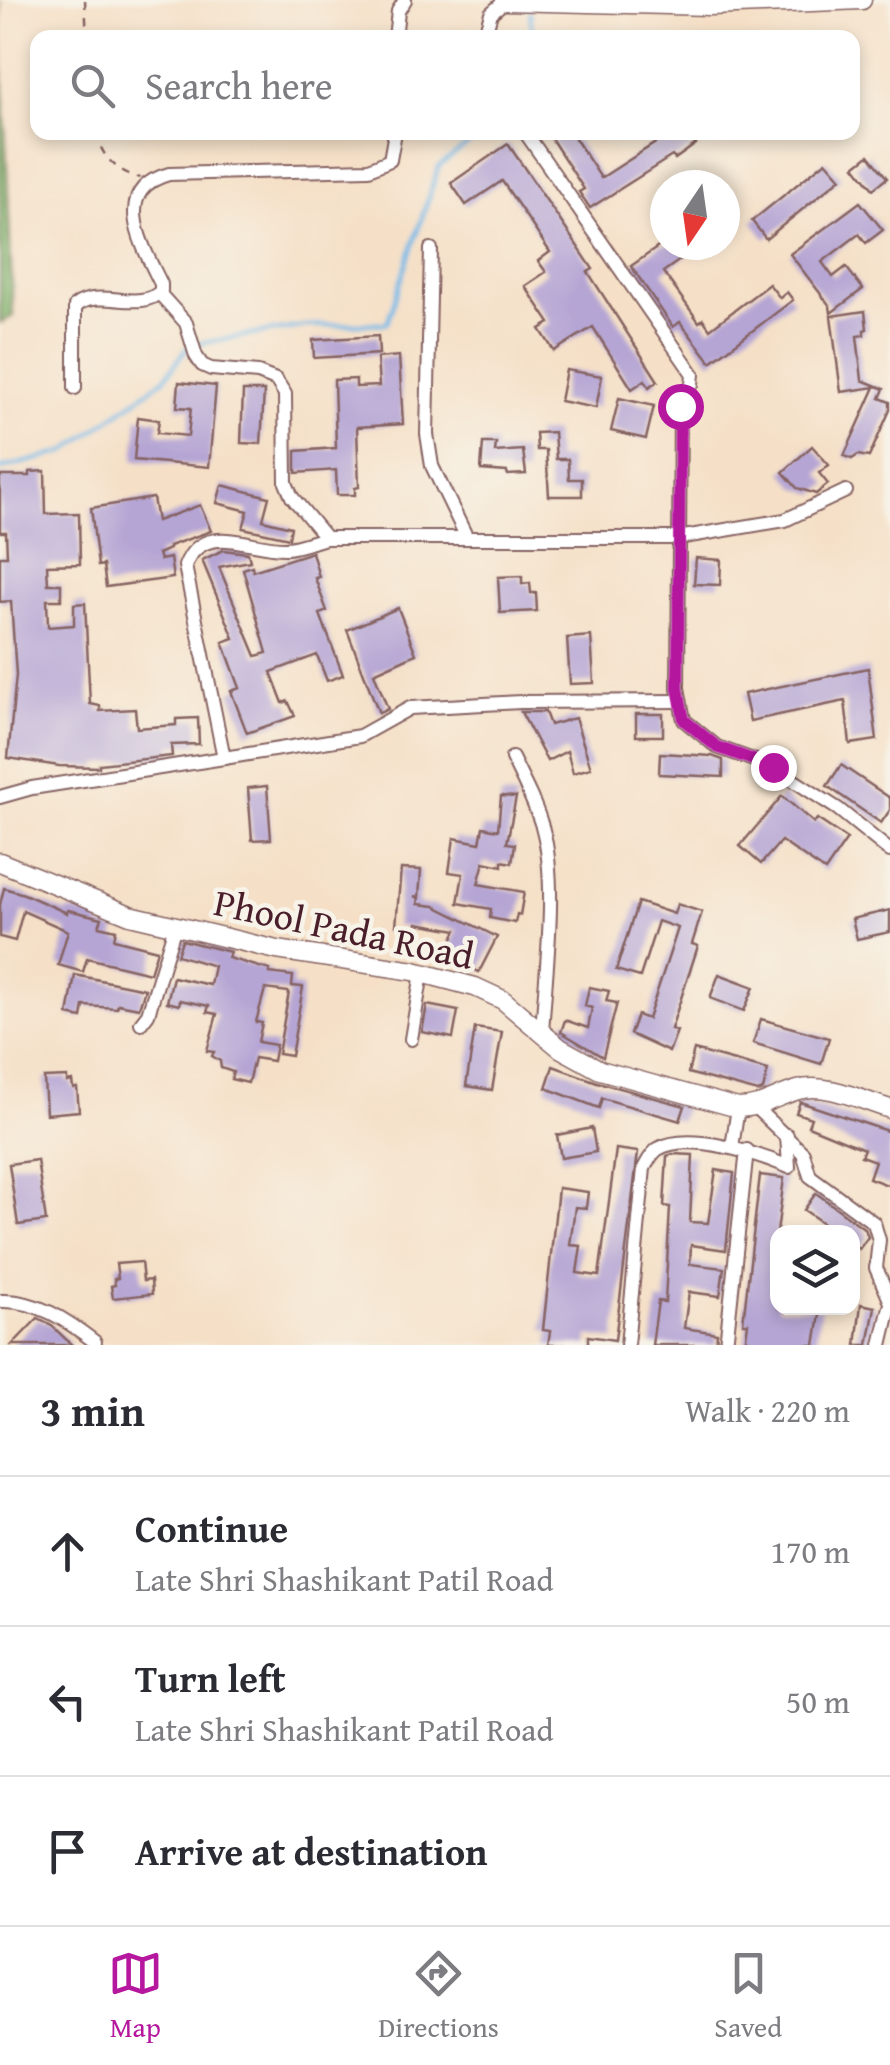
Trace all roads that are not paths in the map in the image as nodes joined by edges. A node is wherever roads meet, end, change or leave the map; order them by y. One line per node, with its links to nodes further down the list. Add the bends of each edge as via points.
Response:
1 (405, 0): 4 (street)
2 (862, 0): 3 (street, via 710,6)
3 (498, 1): 5 (street)
4 (395, 30)
5 (486, 30)
6 (394, 140): 9 (street, via 390,160 368,169 151,179 140,191 136,221)
7 (532, 140): 14 (street, via 693,374 680,406)
8 (431, 249): 13 (street, via 427,434 432,466)
9 (159, 292): 10 (street, via 150,299 75,306); 12 (street, via 186,323 202,364 276,380 285,394 286,483)
10 (76, 388)
11 (846, 491): 14 (street, via 785,520)
12 (326, 538): 13 (street); 16 (street, via 286,548 234,538 190,554 185,566)
13 (468, 538): 14 (street)
14 (678, 538): 15 (street)
15 (680, 701): 16 (street, via 410,708 360,736); 19 (street, via 684,720 717,747 773,767)
16 (224, 758): 18 (street)
17 (512, 758): 24 (street, via 536,806 550,875)
18 (0, 798)
19 (890, 851)
20 (1, 865): 21 (street, Phool Pada Road)
21 (175, 926): 22 (street, Phool Pada Road); 23 (street)
22 (422, 973): 24 (street, Phool Pada Road, via 502,1000); 25 (street)
23 (141, 1024)
24 (542, 1034): 26 (street, Phool Pada Road, via 600,1070)
25 (411, 1039)
26 (747, 1108): 27 (street, via 820,1088); 28 (street); 29 (street)
27 (890, 1109)
28 (788, 1134): 31 (street); 32 (street)
29 (732, 1148): 30 (street); 36 (street, via 661,1147 644,1168)
30 (747, 1150): 31 (street); 37 (street)
31 (789, 1167): 32 (street)
32 (810, 1176): 34 (street, via 874,1223 876,1268)
33 (0, 1301): 35 (street, via 66,1320)
34 (890, 1303): 38 (street)
35 (95, 1342)
36 (628, 1345)
37 (726, 1345)
38 (882, 1345)

